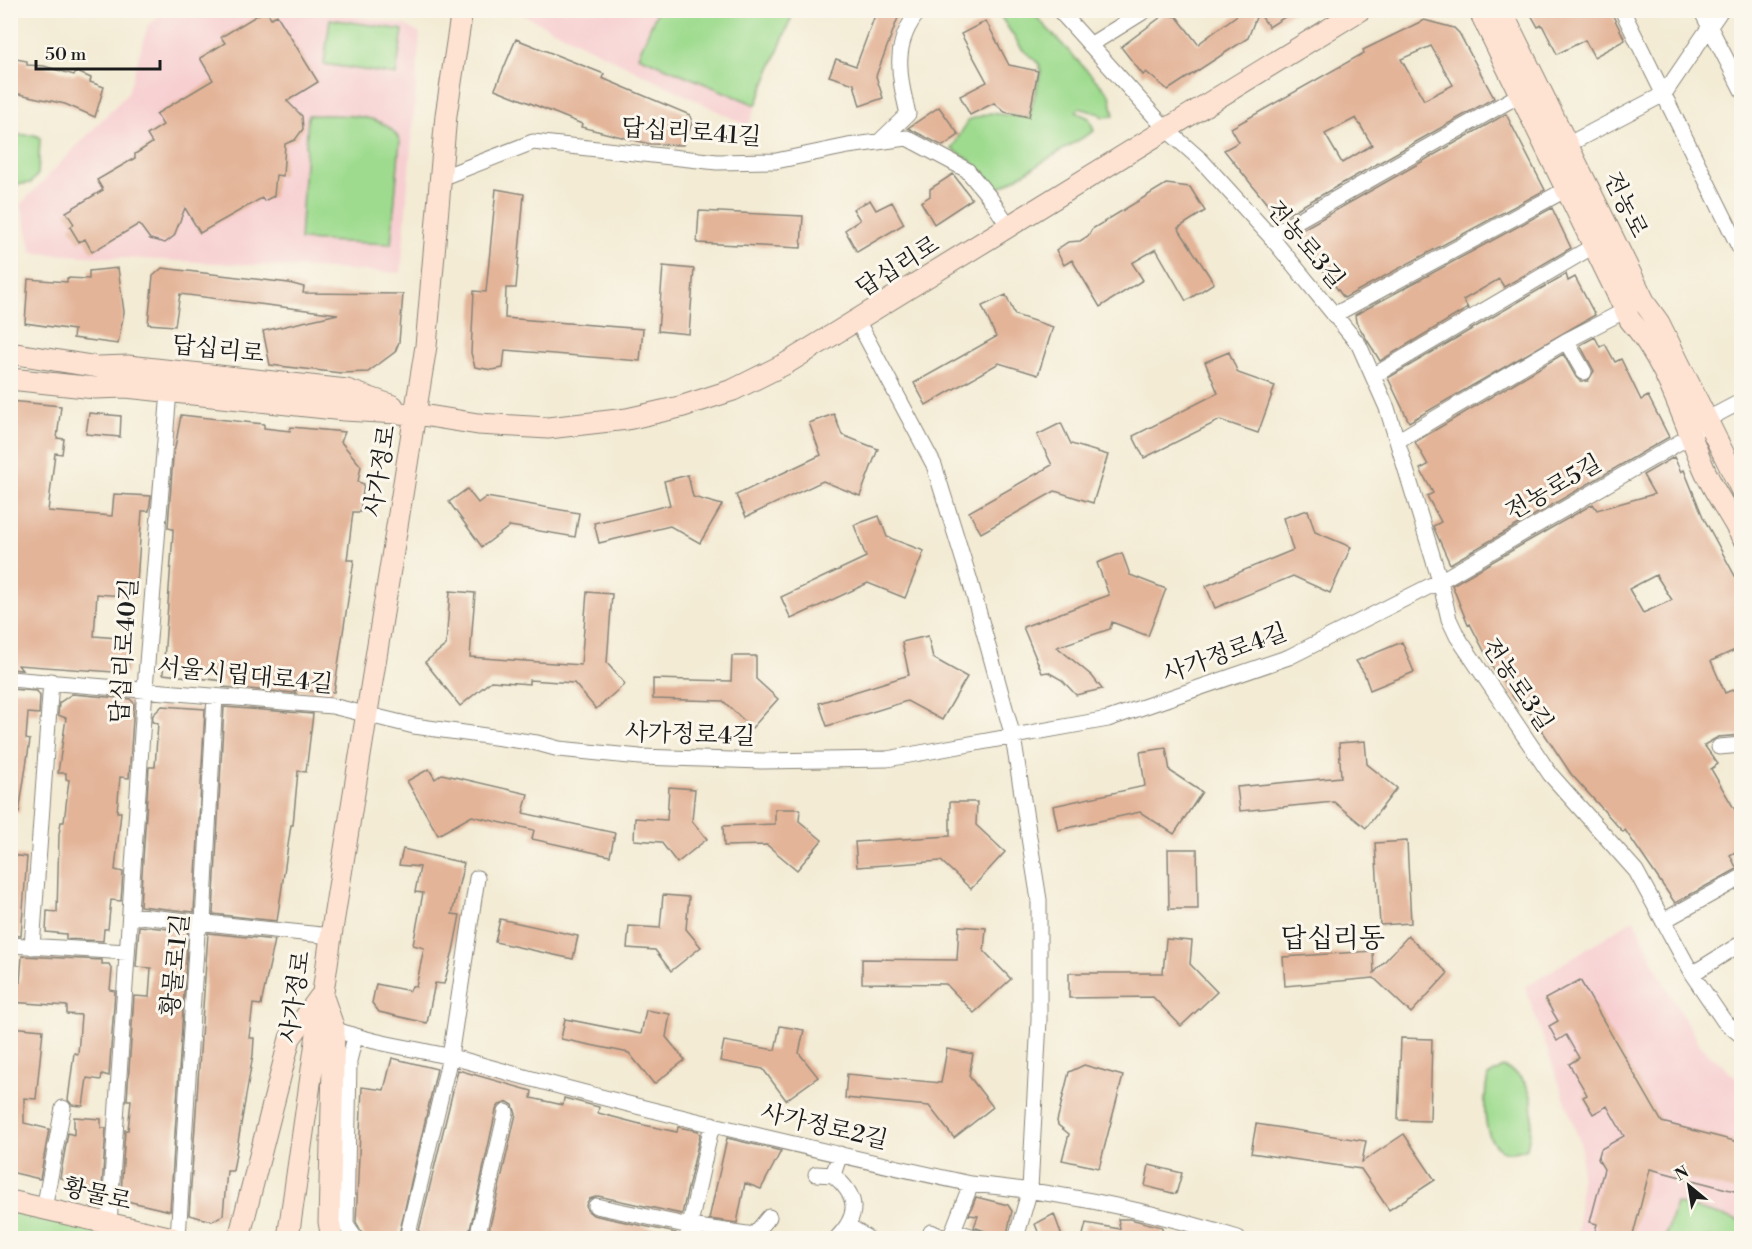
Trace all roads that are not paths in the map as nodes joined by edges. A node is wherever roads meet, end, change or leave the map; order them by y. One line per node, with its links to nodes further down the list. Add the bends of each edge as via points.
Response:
1 (462, 10): 19 (main road, 사가정로, via 446,115)
2 (920, 10): 17 (street, via 901,46 898,72 908,114)
3 (1059, 10): 12 (street, 전농로3길)
4 (1146, 10): 12 (street)
5 (1360, 10): 16 (main road, 답십리로)
6 (1479, 10): 14 (main road, 전농로)
7 (1501, 10): 18 (main road, 전농로)
8 (1622, 10): 15 (street)
9 (1701, 10): 11 (street)
10 (1721, 10): 11 (street)
11 (1710, 27): 13 (street); 15 (street)
12 (1090, 45): 16 (street, 전농로3길)
13 (1742, 90)
14 (1521, 94): 20 (main road, 전농로); 22 (street)
15 (1664, 94): 18 (street); 24 (street)
16 (1166, 129): 21 (main road, 답십리로); 22 (street, 전농로3길, via 1201,160)
17 (880, 141): 19 (street, 답십리로41길, via 776,161 717,162 533,142); 21 (street, 답십리로41길, via 907,138 967,170)
18 (1568, 145): 36 (main road, 전농로)
19 (443, 177): 35 (main road, 사가정로)
20 (1567, 189): 23 (main road, 전농로); 26 (street, 전농로)
21 (1010, 228): 27 (main road, 답십리로)
22 (1270, 236): 26 (street, 전농로3길)
23 (1595, 245): 25 (main road, 전농로); 31 (street, 전농로)
24 (1742, 253)
25 (1626, 310): 28 (street); 37 (main road, 전농로, via 1644,335)
26 (1334, 315): 31 (street, 전농로3길, via 1359,345)
27 (858, 321): 35 (main road, 답십리로, via 733,390 651,415 548,428 478,424); 47 (street, via 934,465)
28 (1566, 341): 30 (street); 38 (street)
29 (10, 354): 35 (main road, 답십리로, via 98,367 128,366 347,390)
30 (1584, 372)
31 (1373, 376): 38 (street, 전농로3길)
32 (10, 379): 33 (main road, 답십리로)
33 (169, 392): 35 (main road, 답십리로); 44 (street, 답십리로40길)
34 (1742, 401): 36 (street)
35 (416, 414): 46 (main road, 사가정로)
36 (1706, 420): 37 (street); 39 (main road, 전농로)
37 (1692, 435): 40 (main road, 전농로, via 1717,496); 41 (street, 전농로5길)
38 (1397, 441): 41 (street, 전농로3길)
39 (1742, 491)
40 (1742, 537)
41 (1440, 581): 47 (street, 사가정로4길, via 1289,657 1108,719); 53 (street, 전농로3길, via 1449,619 1477,668 1550,774 1636,871)
42 (10, 679): 43 (street, 서울시립대로4길)
43 (51, 681): 44 (street, 서울시립대로4길); 58 (street)
44 (145, 688): 45 (street, 서울시립대로4길); 52 (street, 답십리로40길)
45 (215, 696): 46 (street, 서울시립대로4길, via 332,706); 54 (street, 황물로1길)
46 (367, 714): 47 (street, 사가정로4길, via 414,726 559,749 695,759 887,759); 55 (main road, 사가정로)
47 (1013, 737): 73 (street, via 1039,900 1039,1020)
48 (1742, 745): 49 (street)
49 (1719, 747)
50 (1742, 877): 53 (street)
51 (477, 878): 65 (street)
52 (130, 915): 54 (street); 59 (street, 답십리로40길)
53 (1663, 921): 60 (street, 전농로3길)
54 (203, 922): 55 (street, 사가정로); 85 (street, 황물로1길, via 197,933)
55 (331, 936): 61 (main road, 사가정로)
56 (1742, 943): 60 (street)
57 (10, 945): 58 (street)
58 (32, 947): 59 (street)
59 (127, 952): 78 (street, 답십리로40길)
60 (1692, 974): 63 (street, 전농로3길, via 1724,1021)
61 (322, 994): 62 (main road); 86 (main road, via 290,1038); 87 (main road, 사가정로)
62 (334, 1029): 64 (street, 사가정로2길); 88 (main road)
63 (1742, 1036)
64 (355, 1037): 65 (street, 사가정로2길); 89 (street, via 350,1061 346,1225)
65 (450, 1057): 68 (street, 사가정로2길, via 609,1101); 90 (street)
66 (63, 1108): 76 (street)
67 (506, 1112): 91 (street)
68 (712, 1124): 69 (street, 사가정로2길); 81 (street)
69 (840, 1154): 71 (street); 72 (street, 사가정로2길)
70 (816, 1174): 71 (street)
71 (833, 1175): 79 (street, via 850,1190 853,1209)
72 (971, 1184): 73 (street, 사가정로2길); 82 (street)
73 (1030, 1189): 80 (street, 사가정로2길); 95 (street)
74 (10, 1201): 76 (main road, 황물로)
75 (596, 1206): 81 (street)
76 (44, 1209): 78 (main road, 황물로)
77 (769, 1217): 83 (street)
78 (109, 1224): 84 (main road, 황물로)
79 (849, 1226): 92 (street); 93 (street)
80 (1192, 1231): 96 (street, 사가정로2길)
81 (689, 1232): 83 (street)
82 (945, 1235): 94 (street)
83 (756, 1237)
84 (173, 1239)
85 (178, 1239)
86 (239, 1239)
87 (288, 1239)
88 (332, 1239)
89 (355, 1239)
90 (407, 1239)
91 (477, 1239)
92 (837, 1239)
93 (867, 1239)
94 (978, 1239)
95 (1016, 1239)
96 (1238, 1239)

